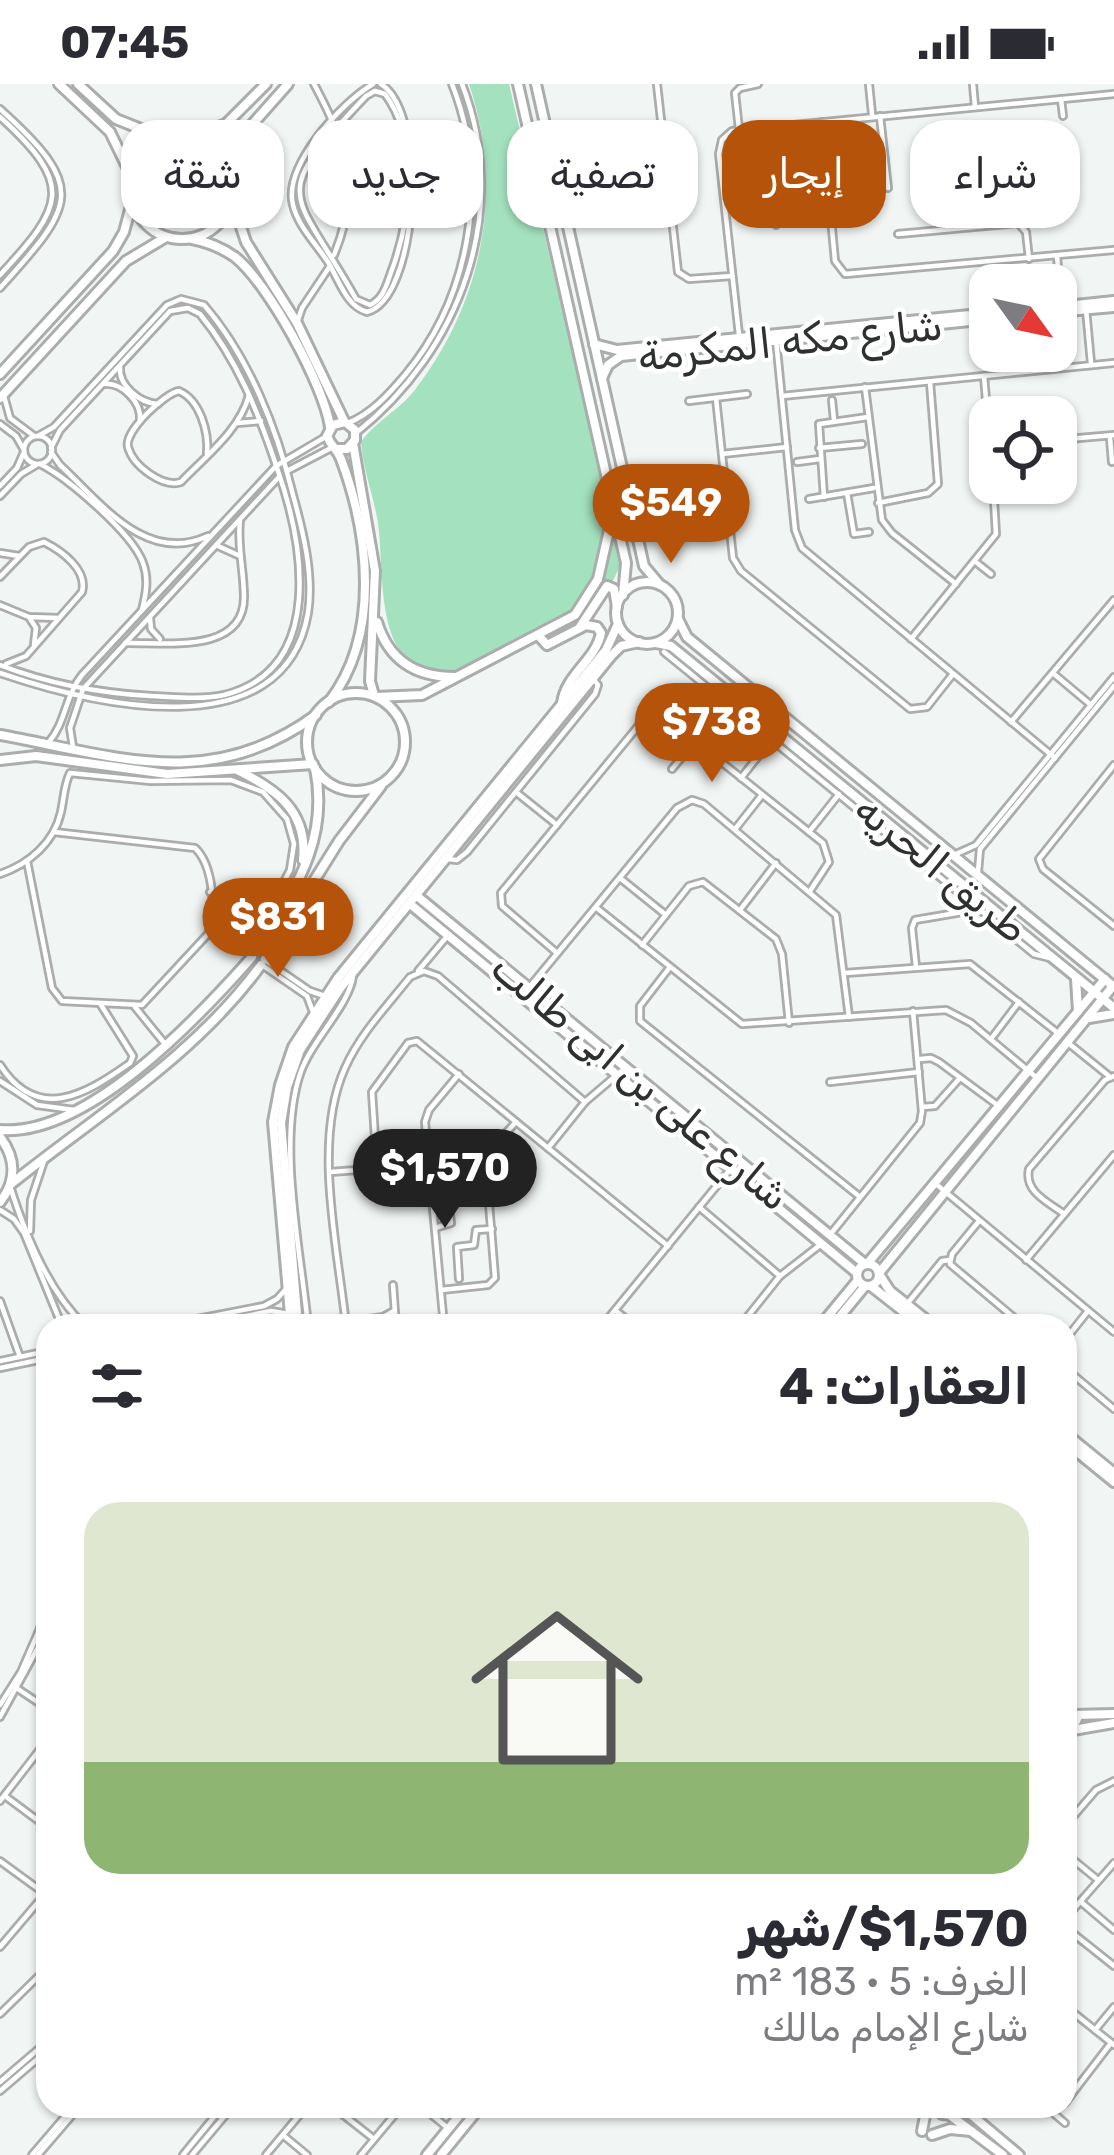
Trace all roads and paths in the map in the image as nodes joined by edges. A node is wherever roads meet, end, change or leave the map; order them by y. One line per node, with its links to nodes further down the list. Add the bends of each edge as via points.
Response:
1 (59, 84): 37 (street, via 110,132)
2 (78, 84): 22 (street)
3 (266, 84): 23 (street)
4 (288, 84): 24 (street)
5 (314, 84): 25 (street)
6 (377, 84): 26 (street); 29 (street, via 394,96)
7 (452, 84): 30 (street)
8 (462, 84): 109 (street, via 482,174 464,286 421,368)
9 (518, 84): 31 (street)
10 (536, 84): 32 (street)
11 (657, 84): 62 (street, via 678,272 689,280)
12 (758, 84): 33 (street, via 736,93)
13 (868, 84): 21 (street)
14 (973, 84): 17 (street)
15 (1114, 94): 16 (street)
16 (1061, 99): 17 (street); 19 (street)
17 (975, 107): 21 (street)
18 (0, 109): 63 (street, via 46,151 60,198 50,231)
19 (1063, 116)
20 (0, 117): 61 (street, via 39,154 52,192 43,226)
21 (876, 117): 34 (street); 39 (street)
22 (121, 120)
23 (230, 120)
24 (256, 120)
25 (334, 120)
26 (339, 120)
27 (340, 120): 28 (street, via 375,91 389,98)
28 (399, 120)
29 (400, 120)
30 (464, 120)
31 (526, 120)
32 (543, 120)
33 (738, 120)
34 (844, 120)
35 (722, 142): 38 (street)
36 (308, 154): 59 (street, via 291,190 296,215)
37 (121, 155)
38 (722, 177)
39 (888, 188)
40 (125, 228): 81 (street)
41 (153, 228): 53 (street)
42 (209, 228): 54 (street)
43 (241, 228): 65 (street)
44 (341, 228): 59 (street)
45 (403, 228): 56 (street)
46 (406, 228): 56 (street)
47 (467, 228): 101 (street, via 459,272 429,341 389,392)
48 (549, 228): 128 (street)
49 (567, 228): 76 (street)
50 (727, 228): 62 (street)
51 (832, 228): 58 (street, via 845,274)
52 (898, 234): 58 (street, via 1018,224)
53 (167, 237): 54 (street); 89 (street, via 126,261)
54 (191, 238): 105 (street, via 228,252 252,275 296,344 324,402)
55 (1114, 250): 57 (street)
56 (401, 251): 59 (street, via 374,311 356,308)
57 (1057, 256): 58 (street); 60 (street)
58 (1029, 259)
59 (332, 262): 64 (street)
60 (1057, 264)
61 (0, 275)
62 (732, 276): 74 (street)
63 (0, 288)
64 (306, 301): 65 (street); 71 (street)
65 (285, 304): 71 (street)
66 (1114, 304): 67 (street); 69 (street)
67 (1077, 307)
68 (1077, 309): 69 (street)
69 (1086, 309): 80 (street)
70 (969, 318): 72 (street, شارع مكه المكرمة)
71 (298, 323): 101 (street)
72 (830, 332): 74 (street, شارع مكه المكرمة); 75 (street, شارع مكه المكرمة)
73 (142, 337): 79 (street); 90 (street, via 170,311 194,310); 108 (street); 121 (street, via 173,301 204,305 258,394)
74 (739, 338): 77 (street, شارع مكه المكرمة)
75 (776, 340): 77 (street, شارع مكه المكرمة); 91 (street)
76 (594, 344): 77 (street, شارع مكه المكرمة); 83 (street)
77 (645, 350): 83 (street, شارع مكه المكرمة, via 611,361)
78 (1114, 363): 80 (street)
79 (120, 365): 85 (street); 87 (street)
80 (1091, 365): 82 (street)
81 (0, 374)
82 (984, 376): 84 (street); 92 (street)
83 (602, 380): 126 (street)
84 (930, 381): 86 (street); 136 (street, via 938,484)
85 (103, 384): 87 (street); 115 (street)
86 (865, 387): 91 (street); 97 (street)
87 (130, 393): 96 (street); 103 (street)
88 (746, 394): 93 (street)
89 (2, 395): 108 (street, via 10,418)
90 (250, 395): 99 (street); 100 (street)
91 (782, 395): 112 (street)
92 (986, 396)
93 (716, 398): 94 (street); 119 (street)
94 (689, 400)
95 (832, 400): 98 (street)
96 (158, 404): 103 (street); 104 (street, via 169,392 184,392)
97 (868, 417): 98 (street); 131 (street)
98 (834, 420): 114 (street, via 819,424)
99 (261, 421): 100 (street); 125 (street)
100 (237, 423): 106 (street)
101 (346, 423): 105 (street); 109 (street)
102 (0, 424): 116 (street)
103 (139, 424): 118 (street, via 128,447 166,485 181,482)
104 (205, 427): 106 (street); 118 (street)
105 (328, 432): 113 (street); 121 (street)
106 (227, 433): 118 (street)
107 (1112, 435): 110 (street); 117 (street)
108 (36, 436): 115 (street); 116 (street)
109 (354, 438): 113 (street); 159 (street, via 374,549)
110 (1077, 438)
111 (862, 444): 114 (street)
112 (787, 447): 119 (street); 168 (street, via 802,548)
113 (335, 448): 127 (street); 191 (street, via 356,515 364,602 351,664)
114 (819, 448): 120 (street)
115 (51, 450): 124 (street); 141 (street, via 145,539 180,545)
116 (24, 451): 124 (street); 130 (street)
117 (1112, 453): 123 (street)
118 (207, 454)
119 (722, 454): 181 (street, via 741,572 910,709 927,706)
120 (820, 459): 122 (street); 134 (street)
121 (284, 460): 125 (street); 127 (street)
122 (797, 462)
123 (1112, 462)
124 (39, 464): 133 (street); 157 (street, via 137,549 146,574)
125 (277, 466): 129 (street); 141 (street)
126 (622, 468): 128 (street); 150 (street, via 644,566)
127 (287, 471): 129 (street); 165 (street, via 308,575)
128 (603, 471): 138 (street)
129 (280, 476): 139 (street); 165 (street, via 297,555)
130 (0, 486)
131 (876, 488): 132 (street); 136 (street)
132 (847, 493): 134 (street); 140 (street, via 854,534)
133 (0, 496)
134 (824, 496): 135 (street)
135 (809, 499)
136 (878, 502): 149 (street, via 892,532)
137 (994, 504): 146 (street, via 995,534)
138 (613, 509): 152 (street, via 626,563); 167 (street, via 587,600)
139 (240, 519): 142 (street); 145 (street)
140 (869, 532)
141 (213, 533): 151 (street)
142 (215, 546): 145 (street); 153 (street)
143 (0, 553): 144 (street)
144 (20, 556): 148 (street); 162 (street, via 44,542 81,572 82,592)
145 (240, 556): 170 (street, via 244,600 233,627 208,641)
146 (975, 561): 147 (street); 149 (street)
147 (991, 574)
148 (0, 577)
149 (956, 584): 168 (street)
150 (660, 585): 152 (street, via 644,583); 163 (street, via 676,603)
151 (160, 590): 153 (street); 157 (street)
152 (622, 595): 156 (street)
153 (168, 597): 161 (street)
154 (1114, 600): 158 (street)
155 (0, 605): 160 (street)
156 (617, 609): 164 (street); 166 (street, via 607,586)
157 (142, 611): 187 (street)
158 (1111, 611): 180 (street)
159 (375, 615): 183 (street, via 403,664); 189 (street)
160 (29, 617): 162 (street); 174 (street)
161 (150, 617): 170 (street); 173 (street)
162 (59, 618): 174 (street)
163 (677, 619): 169 (street, طريق الحريه); 172 (street)
164 (619, 624): 171 (street); 175 (street)
165 (300, 627): 188 (street, via 263,675 224,695 195,702)
166 (580, 628): 167 (street, via 547,646); 192 (street, via 594,625 602,637 566,685)
167 (538, 635): 183 (street)
168 (910, 639): 181 (street)
169 (691, 640): 177 (street); 204 (street, طريق الحريه)
170 (165, 642): 173 (street)
171 (639, 643): 172 (street); 175 (street)
172 (656, 643): 177 (street, طريق الحريه)
173 (125, 644): 188 (street)
174 (34, 647): 178 (street)
175 (609, 652): 185 (street); 192 (street)
176 (664, 652): 190 (street)
177 (680, 653): 190 (street, طريق الحريه)
178 (26, 656): 179 (street); 182 (street)
179 (0, 667): 182 (street); 187 (street)
180 (1053, 673): 193 (street); 195 (street)
181 (953, 674): 195 (street)
182 (30, 675): 187 (street)
183 (457, 677): 189 (street, via 414,697)
184 (1114, 677): 193 (street)
185 (593, 680): 214 (street, via 596,694); 216 (street)
186 (1114, 686): 202 (street)
187 (71, 690): 188 (street); 199 (street)
188 (81, 693): 200 (street, via 70,728)
189 (375, 697): 191 (street, via 351,693); 213 (street, via 395,712 405,736 401,761)
190 (730, 700): 197 (street); 198 (street); 210 (street, طريق الحريه)
191 (328, 702): 194 (street)
192 (562, 704): 216 (street)
193 (1091, 705): 202 (street)
194 (316, 715): 201 (street); 205 (street, via 308,735)
195 (1011, 722): 202 (street)
196 (0, 735): 199 (street)
197 (772, 740): 211 (street); 215 (street)
198 (696, 741): 208 (street); 211 (street); 218 (street, via 665,717 644,718)
199 (45, 746): 200 (street)
200 (77, 752): 201 (street, via 179,764)
201 (250, 753): 207 (street)
202 (1053, 756): 222 (street, via 976,845); 229 (street, via 980,849)
203 (0, 760): 209 (street, via 36,756 166,774)
204 (840, 762): 210 (street); 212 (street, طريق الحريه)
205 (314, 765): 207 (street); 213 (street, via 348,790); 227 (street, via 320,821)
206 (1114, 765): 240 (street, via 1039,859)
207 (254, 767): 209 (street)
208 (672, 769)
209 (235, 770): 227 (street, via 286,800 303,836)
210 (829, 775): 215 (street, طريق الحريه)
211 (741, 778): 217 (street)
212 (860, 779): 215 (street); 222 (street, طريق الحريه)
213 (384, 782): 244 (street)
214 (516, 792): 218 (street); 223 (street, via 463,857)
215 (844, 793): 221 (street); 235 (street); 245 (street, طريق الحريه)
216 (495, 794): 223 (street); 255 (street)
217 (762, 795): 219 (street); 221 (street)
218 (557, 825): 243 (street, via 500,902)
219 (735, 830): 225 (street); 228 (street, via 704,804 686,801)
220 (54, 832): 224 (street); 231 (street, via 190,845 203,856); 231 (street, via 73,772 253,786 287,819 290,870 258,923)
221 (809, 832): 230 (street, via 829,855)
222 (953, 855): 229 (street, طريق الحريه)
223 (448, 859): 232 (street)
224 (28, 861): 226 (street); 258 (street, via 54,994)
225 (776, 863): 230 (street); 236 (street)
226 (0, 874)
227 (302, 875): 244 (street)
228 (620, 878): 234 (street); 238 (street)
229 (981, 878): 252 (street, طريق الحريه)
230 (810, 891): 250 (street, via 840,923)
231 (210, 892): 239 (street)
232 (417, 896): 233 (street); 237 (street, شارع على بن ابى طالب)
233 (410, 904): 237 (street, شارع على بن ابى طالب); 248 (street)
234 (596, 907): 242 (street); 243 (street)
235 (980, 909): 245 (street, via 1034,953); 247 (street, via 915,920)
236 (740, 910): 238 (street, via 700,881); 265 (street, via 780,946)
237 (432, 914): 241 (street, شارع على بن ابى طالب); 253 (street, شارع على بن ابى طالب)
238 (666, 915): 242 (street)
239 (212, 926): 244 (street); 259 (street)
240 (1114, 926)
241 (449, 934): 249 (street); 253 (street, شارع على بن ابى طالب)
242 (642, 945): 246 (street)
243 (557, 953): 253 (street)
244 (258, 958): 254 (street); 268 (street); 269 (street)
245 (1054, 959): 251 (street, طريق الحريه)
246 (670, 967): 265 (street, via 742,1024); 295 (street, via 640,1006 640,1022)
247 (916, 967): 250 (street); 257 (street, via 970,964)
248 (354, 971): 301 (street, via 318,1018 287,1087); 330 (street, via 349,993 308,1054 291,1117)
249 (416, 973): 280 (street, via 438,976); 292 (street, via 344,1070 330,1120)
250 (845, 973): 264 (street)
251 (1076, 977): 256 (street, طريق الحريه); 263 (street)
252 (1111, 984): 256 (street)
253 (526, 992): 272 (street, شارع على بن ابى طالب)
254 (308, 993): 255 (street); 262 (street)
255 (325, 996): 262 (street)
256 (1098, 996): 261 (street, طريق الحريه); 263 (street)
257 (1019, 1002): 266 (street); 267 (street)
258 (101, 1005): 259 (street); 271 (street, via 133,1059 87,1092 42,1097)
259 (135, 1006): 268 (street)
260 (914, 1011): 264 (street); 267 (street, via 955,1013); 270 (street)
261 (1114, 1011): 263 (street)
262 (313, 1012): 301 (street, via 292,1047 275,1105)
263 (1082, 1016): 266 (street)
264 (849, 1017): 265 (street)
265 (789, 1023)
266 (1063, 1038): 275 (street); 276 (street)
267 (991, 1040): 275 (street)
268 (167, 1042): 269 (street); 283 (street)
269 (179, 1055): 287 (street)
270 (918, 1060): 273 (street); 277 (street, via 931,1058)
271 (0, 1065)
272 (622, 1071): 280 (street); 289 (street, شارع على بن ابى طالب)
273 (919, 1072): 279 (street); 281 (street)
274 (459, 1074): 284 (street); 290 (street, via 427,1116); 291 (street, via 417,1041 408,1043 372,1091)
275 (1033, 1075): 282 (street); 294 (street)
276 (1112, 1076): 299 (street, via 1029,1169 1032,1190)
277 (960, 1078): 281 (street, via 939,1103); 282 (street)
278 (0, 1081): 283 (street, via 37,1105)
279 (830, 1082)
280 (585, 1102): 286 (street)
281 (922, 1107): 295 (street, via 920,1123)
282 (1000, 1107): 294 (street)
283 (74, 1110): 285 (street, via 41,1127)
284 (517, 1122): 286 (street); 303 (street, via 487,1160)
285 (0, 1133): 293 (street, via 12,1159)
286 (548, 1148): 306 (street)
287 (48, 1154): 293 (street); 304 (street, via 34,1188)
288 (1114, 1155): 299 (street)
289 (734, 1164): 298 (street); 305 (street, شارع على بن ابى طالب)
290 (429, 1165): 291 (street); 302 (street)
291 (377, 1169): 292 (street)
292 (330, 1172): 331 (street)
293 (11, 1185): 297 (street); 304 (street)
294 (940, 1188): 300 (street); 307 (street)
295 (860, 1197): 305 (street)
296 (448, 1198): 302 (street, via 450,1224)
297 (0, 1206): 325 (street, via 23,1233)
298 (700, 1207): 306 (street); 313 (street)
299 (1064, 1214): 309 (street)
300 (979, 1221): 309 (street); 310 (street)
301 (285, 1224): 317 (street); 328 (street)
302 (435, 1228): 318 (street)
303 (492, 1229): 314 (street, via 476,1230 474,1244 457,1248); 318 (street, via 494,1282)
304 (31, 1237): 326 (street)
305 (825, 1240): 308 (street, شارع على بن ابى طالب); 313 (street)
306 (668, 1246): 322 (street)
307 (883, 1257): 311 (street); 312 (street)
308 (849, 1260): 311 (street, شارع على بن ابى طالب); 316 (street, شارع على بن ابى طالب)
309 (1027, 1260): 324 (street)
310 (950, 1261): 321 (street); 342 (street)
311 (866, 1264): 312 (street, شارع على بن ابى طالب); 316 (street)
312 (879, 1273): 316 (street, via 877,1282); 319 (street, شارع على بن ابى طالب)
313 (780, 1276): 337 (street)
314 (459, 1280)
315 (393, 1285): 323 (street)
316 (860, 1285): 319 (street, شارع على بن ابى طالب); 338 (street); 339 (street)
317 (287, 1288): 327 (street, via 264,1306); 329 (street)
318 (441, 1290): 334 (street)
319 (888, 1293): 321 (street, شارع على بن ابى طالب); 340 (street, شارع على بن ابى طالب)
320 (0, 1301): 347 (street)
321 (907, 1304): 341 (street, شارع على بن ابى طالب)
322 (615, 1310): 335 (street); 336 (street)
323 (394, 1311): 332 (street); 333 (street)
324 (1088, 1311): 343 (street); 344 (street)
325 (57, 1314)
326 (75, 1314)
327 (223, 1314)
328 (292, 1314)
329 (292, 1314)
330 (307, 1314)
331 (345, 1314)
332 (389, 1314)
333 (394, 1314)
334 (443, 1314)
335 (612, 1314)
336 (620, 1314)
337 (750, 1314)
338 (832, 1314)
339 (840, 1314)
340 (910, 1314)
341 (919, 1314)
342 (1009, 1314)
343 (1077, 1325)
344 (1114, 1332)
345 (36, 1356): 347 (street)
346 (36, 1357): 348 (street)
347 (20, 1358): 348 (street)
348 (0, 1365)
349 (1077, 1378): 350 (street)
350 (1114, 1409)
351 (1077, 1446): 352 (street)
352 (1114, 1478)
353 (36, 1638): 357 (street)
354 (36, 1653): 355 (street)
355 (18, 1689): 356 (street); 360 (street)
356 (36, 1701)
357 (0, 1705)
358 (1114, 1714): 361 (street)
359 (1077, 1715): 361 (street)
360 (0, 1718)
361 (1095, 1720): 362 (street); 363 (street)
362 (1114, 1723)
363 (1077, 1728)
364 (36, 1754): 366 (street)
365 (1114, 1781): 367 (street)
366 (2, 1798): 368 (street)
367 (1077, 1812)
368 (36, 1820)
369 (0, 1861): 372 (street)
370 (1077, 1863): 374 (street)
371 (1114, 1863): 374 (street)
372 (9, 1868): 373 (street); 375 (street)
373 (0, 1876)
374 (1099, 1881): 376 (street)
375 (36, 1888)
376 (1078, 1904): 378 (street)
377 (36, 1906): 380 (street)
378 (1114, 1930)
379 (1077, 1934): 381 (street)
380 (0, 1947)
381 (1114, 1966)
382 (36, 1978): 384 (street)
383 (1114, 2007): 386 (street)
384 (0, 2012)
385 (1077, 2016): 386 (street)
386 (1095, 2030): 387 (street)
387 (1112, 2044): 391 (street)
388 (36, 2051): 390 (street)
389 (36, 2060): 392 (street)
390 (0, 2082)
391 (1077, 2088)
392 (0, 2091)
393 (67, 2118): 411 (street)
394 (213, 2118): 412 (street)
395 (223, 2118): 413 (street)
396 (297, 2118): 409 (street)
397 (347, 2118): 410 (street)
398 (392, 2118): 410 (street)
399 (436, 2118): 407 (street)
400 (457, 2118): 407 (street)
401 (471, 2118): 418 (street)
402 (927, 2118): 408 (street, via 927,2133)
403 (955, 2118): 408 (street)
404 (969, 2118): 408 (street)
405 (1059, 2118): 406 (street)
406 (1065, 2123)
407 (448, 2128): 417 (street)
408 (975, 2128): 419 (street); 420 (street)
409 (283, 2135): 414 (street); 415 (street)
410 (374, 2139): 416 (street)
411 (35, 2155)
412 (183, 2155)
413 (192, 2155)
414 (266, 2155)
415 (308, 2155)
416 (361, 2155)
417 (427, 2155)
418 (441, 2155)
419 (1003, 2155)
420 (1019, 2155)

